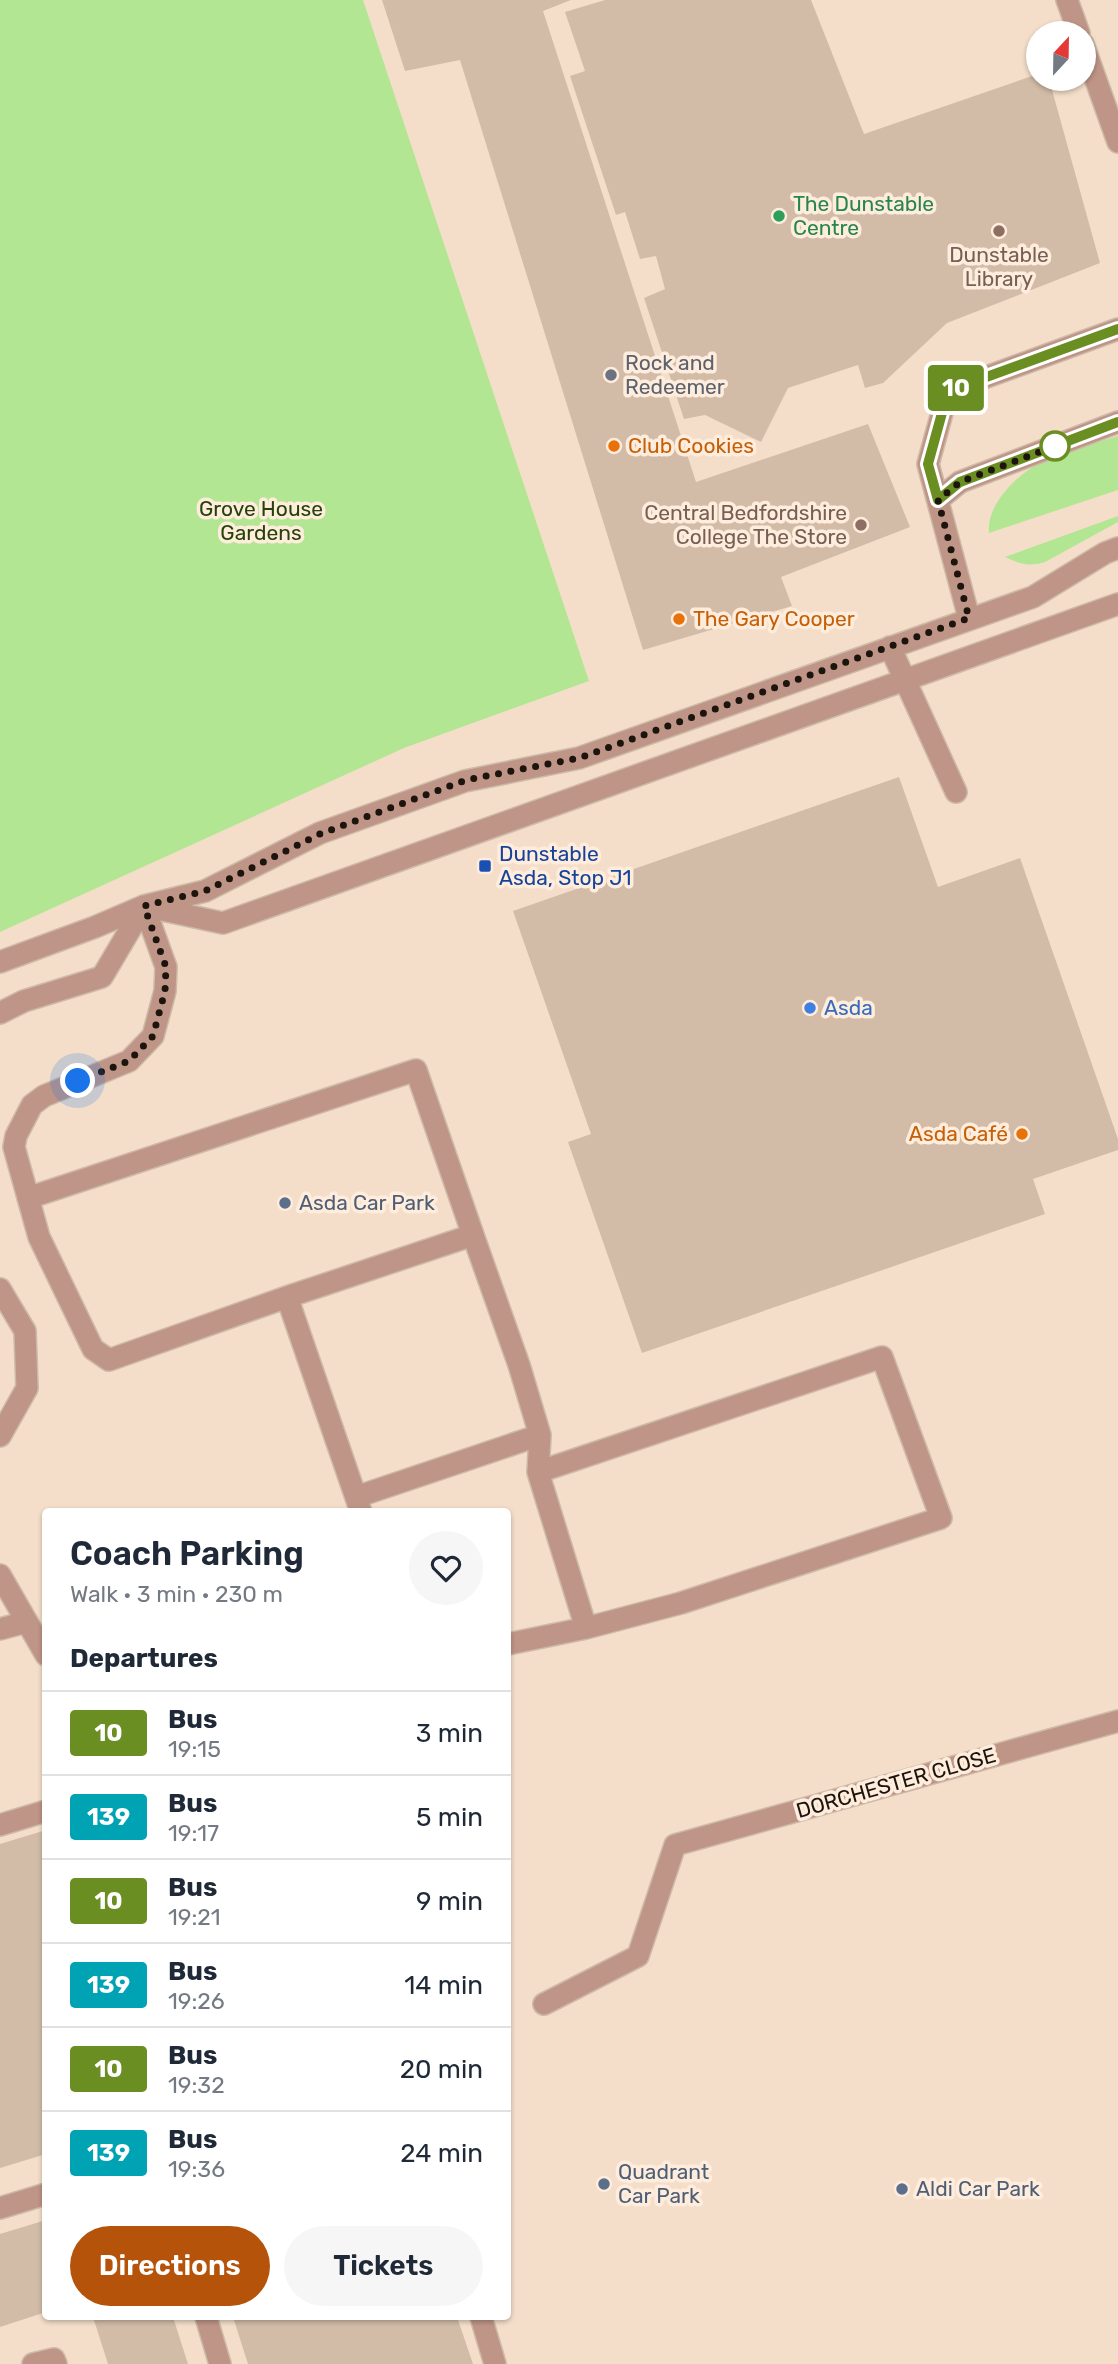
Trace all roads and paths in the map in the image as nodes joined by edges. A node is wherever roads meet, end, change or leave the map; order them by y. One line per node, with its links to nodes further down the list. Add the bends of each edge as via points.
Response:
1 (1067, 0): 2 (street)
2 (1075, 21)
3 (1096, 80): 4 (street)
4 (1118, 142)
5 (1118, 329): 7 (street, via 948,391 928,464)
6 (1118, 422): 7 (street, via 960,482)
7 (938, 500): 10 (street)
8 (1118, 548): 10 (street, via 1033,597)
9 (1118, 604): 12 (street)
10 (969, 618): 11 (street)
11 (890, 647): 12 (street); 14 (street, via 579,758 466,780 320,834 205,891)
12 (905, 680): 13 (street); 14 (street, via 223,923)
13 (956, 792)
14 (144, 906): 15 (street); 16 (street, via 102,976); 17 (street, via 166,967 153,1036 129,1061 32,1105 14,1147)
15 (0, 962)
16 (0, 1013)
17 (28, 1198): 18 (street, via 416,1070); 20 (street, via 39,1237 93,1349 109,1360)
18 (473, 1236): 20 (street); 21 (street)
19 (0, 1289): 22 (street, via 25,1331 27,1388)
20 (287, 1297): 24 (street)
21 (540, 1435): 23 (street); 24 (street)
22 (0, 1436)
23 (538, 1472): 27 (street); 27 (street, via 882,1357 942,1518 681,1603)
24 (358, 1504)
25 (0, 1575): 26 (street)
26 (26, 1622): 28 (street); 30 (street)
27 (586, 1628): 29 (street)
28 (0, 1629)
29 (511, 1643)
30 (42, 1648)
31 (1118, 1721): 34 (street, DORCHESTER CLOSE, via 675,1845 638,1956)
32 (42, 1812): 33 (street)
33 (0, 1825)
34 (544, 2004)
35 (42, 2195): 36 (street)
36 (0, 2208)
37 (207, 2320): 41 (street)
38 (482, 2320): 42 (street)
39 (33, 2364): 40 (street, via 54,2360)
40 (56, 2364)
41 (220, 2364)
42 (495, 2364)

